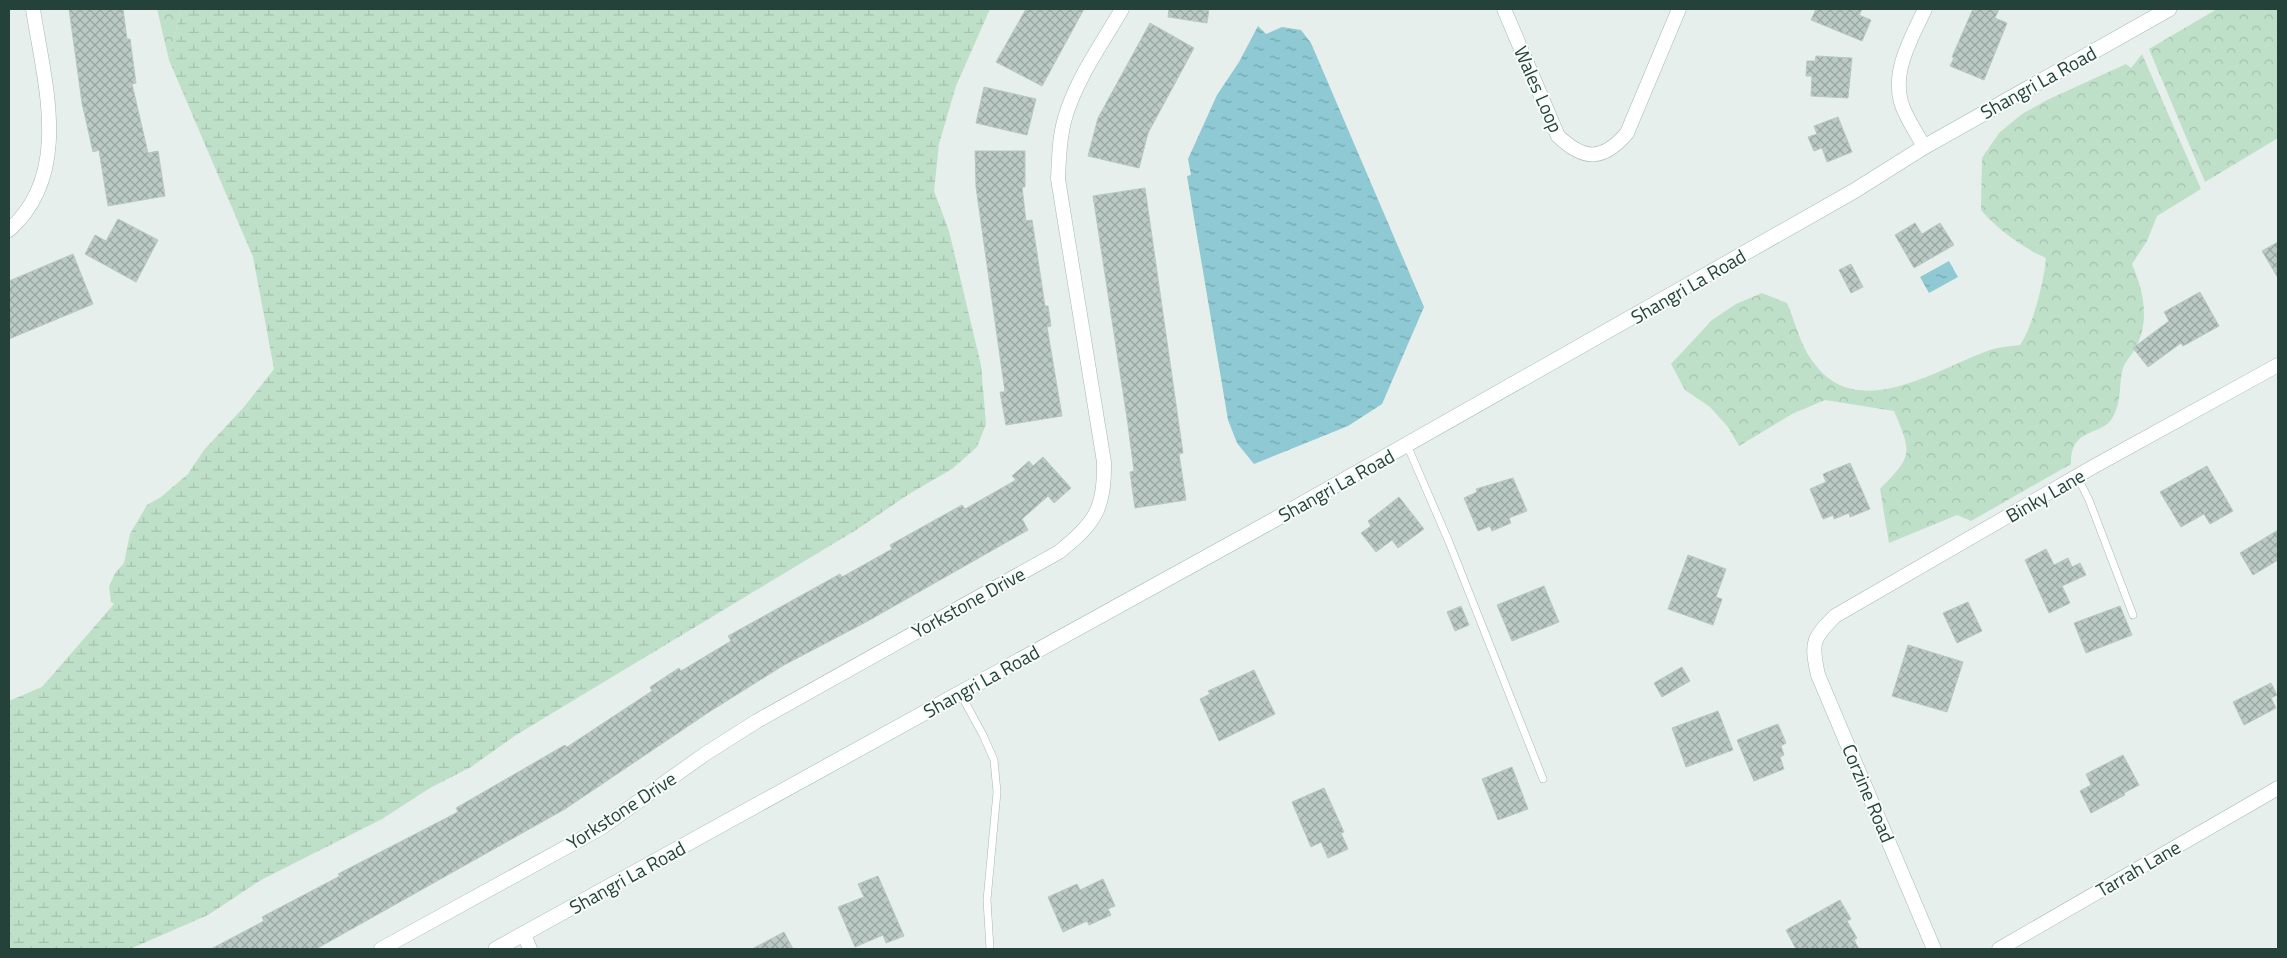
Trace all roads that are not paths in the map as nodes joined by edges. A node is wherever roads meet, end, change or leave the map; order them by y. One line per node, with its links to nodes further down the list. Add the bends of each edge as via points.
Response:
1 (33, 9): 8 (street, via 48,109 50,148 48,164 32,204)
2 (1122, 9): 18 (street, Yorkstone Drive, via 1072,94 1060,146 1058,179 1104,462 1104,486 1098,512 1083,533 1059,552 757,721 601,828)
3 (1504, 9): 4 (street, Wales Loop, via 1558,136 1574,151 1594,155 1615,148 1627,133)
4 (1679, 9)
5 (1925, 9): 7 (street, via 1909,44 1898,83 1901,103)
6 (2169, 9): 7 (street, Shangri La Road)
7 (1924, 147): 10 (street, Shangri La Road, via 1854,191)
8 (9, 230)
9 (2278, 365): 11 (street, Binky Lane)
10 (1408, 445): 14 (street, Shangri La Road); 15 (lane)
11 (2077, 476): 12 (lane, via 2090,500); 13 (street, Binky Lane, via 1835,616)
12 (2133, 615)
13 (1817, 634): 22 (street, Corzine Road, via 1814,655 1818,676)
14 (960, 693): 17 (street, Shangri La Road); 21 (lane, via 994,760 997,792 987,900)
15 (1543, 779)
16 (2278, 788): 23 (street, Tarrah Lane)
17 (524, 934): 19 (street, Shangri La Road); 20 (street)
18 (381, 949)
19 (496, 949)
20 (530, 949)
21 (990, 949)
22 (1934, 949)
23 (1999, 949)

